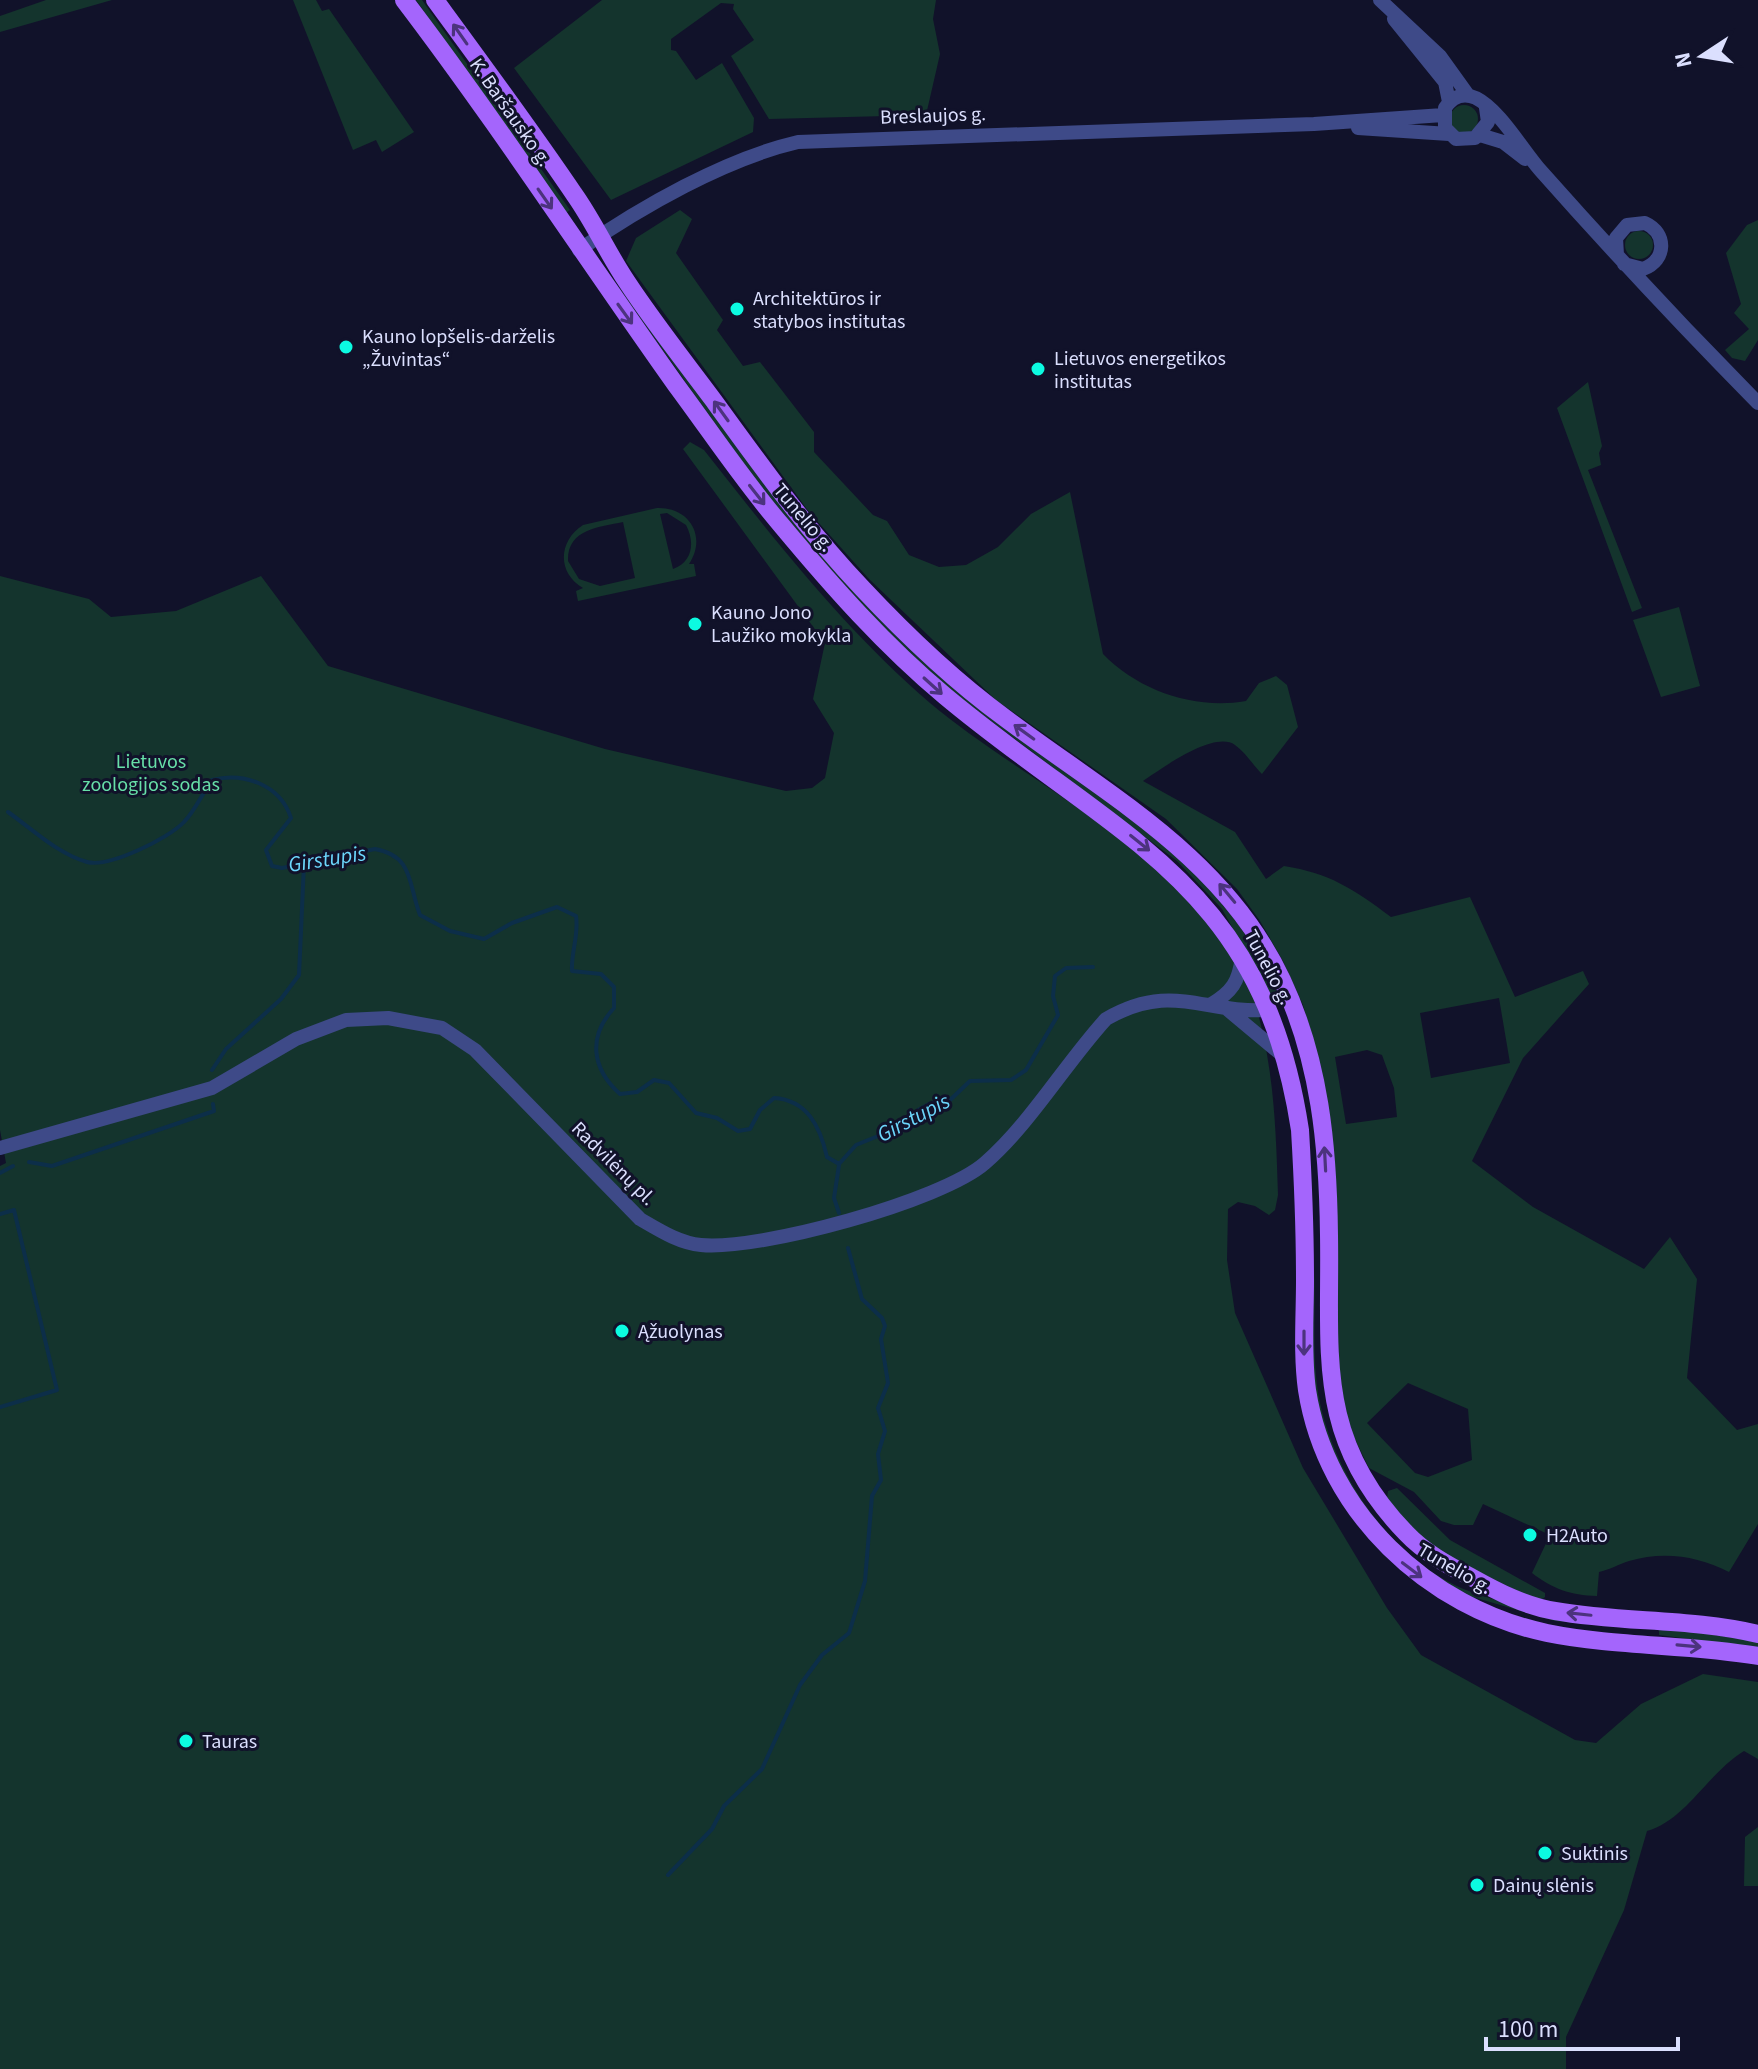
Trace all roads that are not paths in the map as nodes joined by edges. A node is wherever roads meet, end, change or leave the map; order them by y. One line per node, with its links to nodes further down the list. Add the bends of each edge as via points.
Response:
1 (404, 0): 14 (main road, K. Baršausko g., one-way to 14)
2 (435, 0): 13 (main road, K. Baršausko g., one-way to 2)
3 (1381, 1): 4 (street, via 1440,56); 5 (street, via 1445,82)
4 (1468, 95): 5 (street); 6 (street)
5 (1446, 108): 7 (street, Breslaujos g.); 8 (street)
6 (1486, 108): 9 (street, via 1488,122); 10 (street)
7 (1314, 124): 8 (street, Breslaujos g.); 13 (street, Breslaujos g., via 798,142 707,176)
8 (1449, 134): 9 (street, via 1464,141)
9 (1480, 135): 10 (street, via 1503,142)
10 (1538, 168): 11 (street)
11 (1581, 213): 12 (street, via 1604,226); 15 (street)
12 (1622, 228): 15 (street, via 1616,238); 16 (street, via 1639,222 1655,229 1662,245)
13 (599, 236): 14 (street, Breslaujos g.); 22 (main road, Tunelio g., one-way to 13, via 1254,930 1207,871 1155,826 989,706 862,589 783,497)
14 (579, 250): 19 (main road, Tunelio g., one-way to 19, via 750,486 860,616 944,695 1166,864 1213,914)
15 (1620, 260): 16 (street, via 1636,269); 17 (street)
16 (1655, 263): 17 (street)
17 (1667, 307): 18 (street)
18 (1758, 403)
19 (1242, 956): 20 (street, via 1240,979); 23 (main road, Tunelio g.)
20 (1210, 1005): 21 (street, Radvilėnų pl.); 25 (street, Radvilėnų pl., via 1163,998 1135,1004 1106,1019 1003,1145 949,1187 860,1216 736,1246 698,1245 640,1219 475,1050 442,1028 388,1018 346,1020 296,1039 212,1088)
21 (1227, 1009): 23 (street, Radvilėnų pl.); 24 (street)
22 (1294, 1009): 23 (main road); 26 (main road, Tunelio g., one-way to 22, via 1532,1605 1443,1562 1405,1532 1358,1464 1331,1392 1324,1128 1310,1052)
23 (1269, 1010): 24 (main road, Tunelio g.)
24 (1285, 1057): 28 (main road, Tunelio g., one-way to 28, via 1300,1130 1307,1387 1319,1436 1344,1487 1388,1550 1434,1586 1545,1632)
25 (0, 1148)
26 (1620, 1616): 27 (main road, Tunelio g.); 28 (main road)
27 (1758, 1634)
28 (1619, 1640): 29 (main road, Tunelio g., one-way to 29)
29 (1758, 1656)

